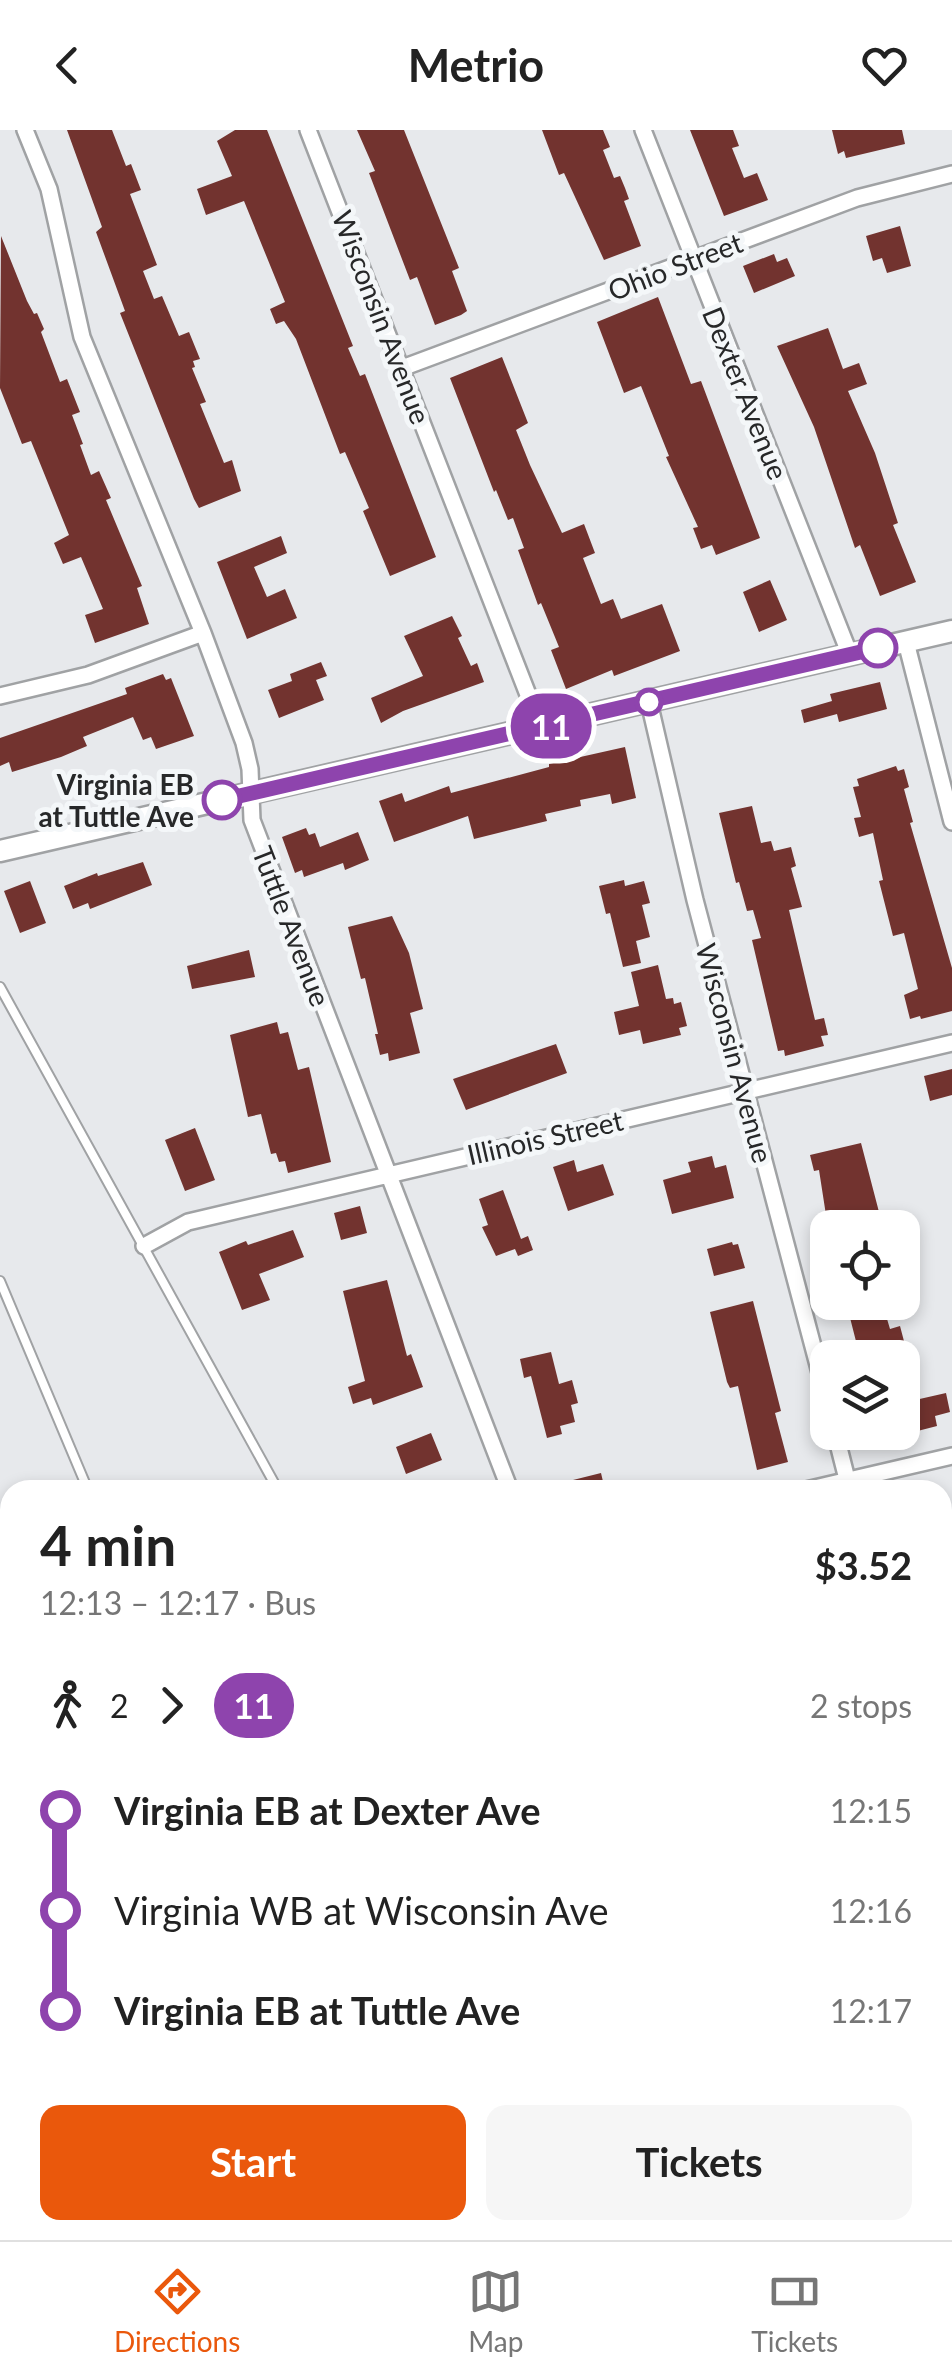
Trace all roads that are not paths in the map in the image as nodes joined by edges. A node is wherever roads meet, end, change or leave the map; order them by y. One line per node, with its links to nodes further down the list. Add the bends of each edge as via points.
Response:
1 (26, 130): 8 (street, Tuttle Avenue, via 49,190 82,337)
2 (308, 130): 6 (street, Wisconsin Avenue)
3 (642, 130): 5 (street, Dexter Avenue)
4 (952, 174): 5 (street, Ohio Street, via 857,198)
5 (692, 259): 6 (street, Ohio Street); 10 (street, Dexter Avenue)
6 (402, 368): 13 (street, Wisconsin Avenue)
7 (952, 631): 9 (street)
8 (203, 633): 11 (street, via 88,675); 14 (street, Tuttle Avenue, via 244,744)
9 (906, 642): 10 (street); 15 (street)
10 (850, 655): 12 (street)
11 (0, 696)
12 (649, 702): 13 (street); 19 (street, Wisconsin Avenue)
13 (541, 728): 14 (street)
14 (251, 793): 16 (street); 20 (street, Tuttle Avenue, via 252,820)
15 (952, 822)
16 (0, 852)
17 (0, 987): 21 (lane)
18 (952, 1043): 19 (street, Illinois Street)
19 (745, 1090): 20 (street, Illinois Street); 23 (street, Wisconsin Avenue)
20 (387, 1174): 21 (street, Illinois Street, via 188,1222); 28 (street, Tuttle Avenue)
21 (144, 1246): 27 (lane)
22 (0, 1280): 26 (lane)
23 (811, 1340)
24 (840, 1450): 29 (street)
25 (952, 1456): 30 (street)
26 (84, 1480)
27 (273, 1480)
28 (506, 1480)
29 (848, 1480)
30 (867, 1480)

